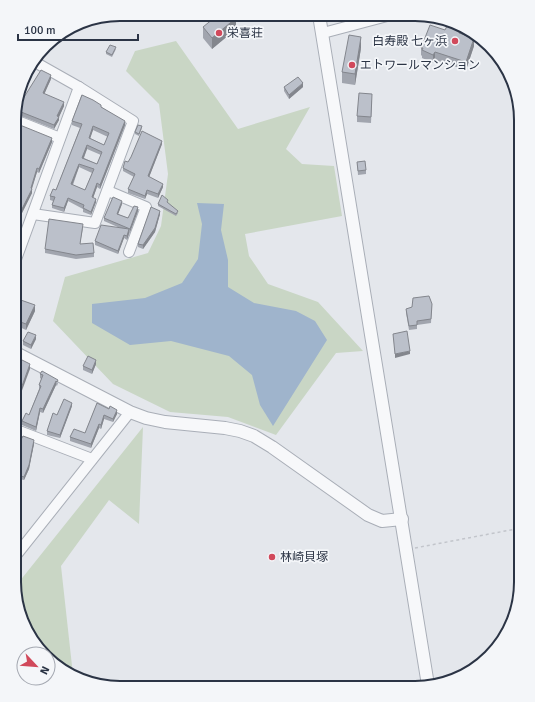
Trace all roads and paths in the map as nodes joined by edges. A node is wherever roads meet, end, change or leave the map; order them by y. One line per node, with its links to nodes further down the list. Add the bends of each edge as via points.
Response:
1 (320, 21): 3 (street)
2 (368, 21): 3 (street)
3 (323, 33): 16 (street)
4 (38, 64): 5 (street)
5 (79, 87): 7 (street); 8 (street, via 133,121)
6 (21, 122): 7 (street)
7 (60, 138): 9 (street)
8 (108, 191): 9 (street, via 95,223); 11 (street, via 146,207)
9 (33, 214): 10 (street)
10 (21, 246)
11 (129, 252)
12 (21, 356): 13 (street)
13 (130, 412): 15 (street); 16 (street, via 165,422 225,428 254,436 272,446 368,515 382,521)
14 (21, 432): 15 (street)
15 (92, 459): 18 (street)
16 (402, 519): 19 (street)
17 (514, 529): 19 (path)
18 (21, 549)
19 (407, 549): 20 (street)
20 (427, 680)

